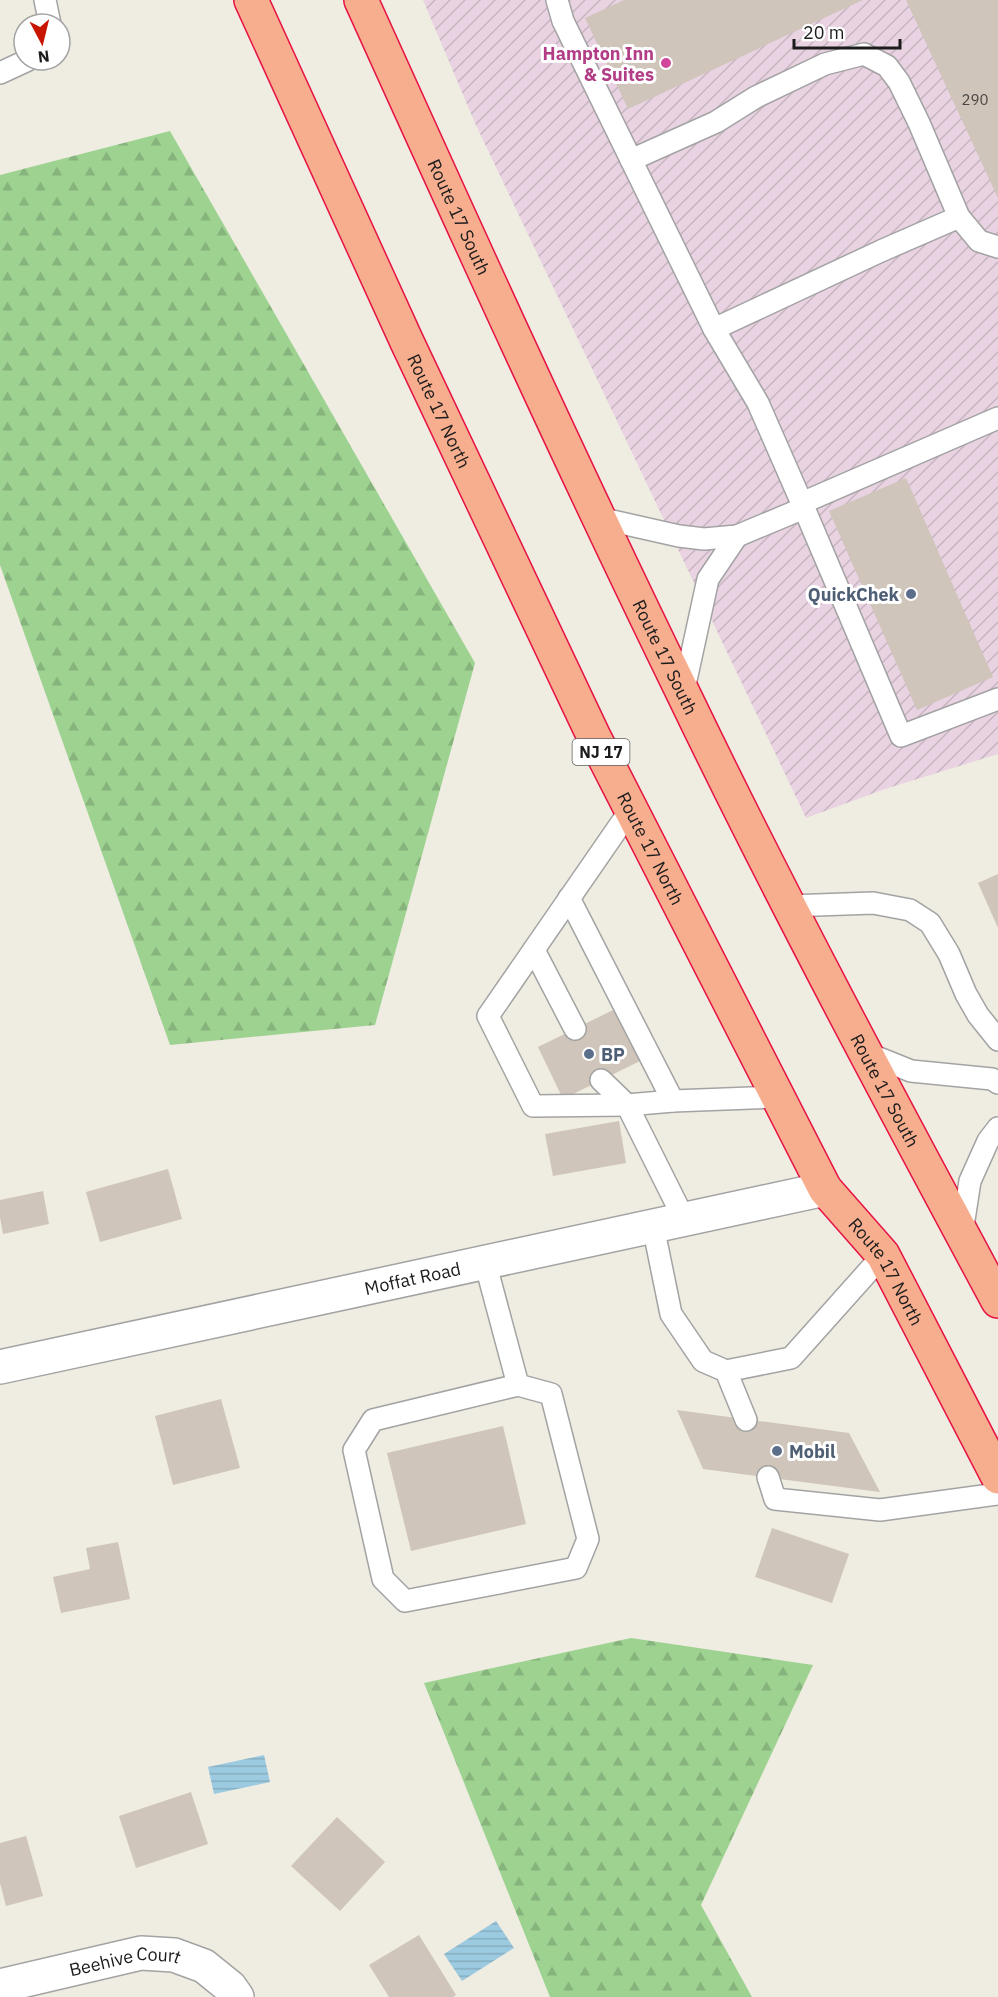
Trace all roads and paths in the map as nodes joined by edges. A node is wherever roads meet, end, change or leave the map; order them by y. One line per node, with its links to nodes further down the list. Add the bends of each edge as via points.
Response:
1 (251, 0): 14 (highway, Route 17 North / NJ 17, via 406,342)
2 (361, 0): 10 (highway, Route 17 South)
3 (557, 0): 4 (lane, via 563,21)
4 (631, 160): 5 (lane, via 716,122 825,64 864,54 887,66 899,82); 7 (lane)
5 (959, 217): 6 (lane, via 979,241); 7 (lane)
6 (998, 247)
7 (714, 329): 9 (lane, via 758,403)
8 (998, 418): 9 (lane)
9 (803, 506): 11 (lane); 13 (lane, via 901,735)
10 (599, 518): 11 (lane, via 679,536); 12 (highway, Route 17 South)
11 (737, 536): 12 (lane, via 708,579)
12 (683, 694): 16 (highway, Route 17 South)
13 (998, 699)
14 (631, 809): 15 (lane); 23 (highway, Route 17 North / NJ 17)
15 (569, 898): 17 (lane); 24 (lane)
16 (789, 906): 19 (lane, via 873,903 910,910 930,922 978,1015); 20 (highway, Route 17 South)
17 (534, 950): 18 (lane); 25 (lane, via 488,1016 533,1106)
18 (575, 1029)
19 (998, 1040)
20 (866, 1053): 22 (lane, via 912,1071 992,1079); 29 (highway, Route 17 South)
21 (601, 1080): 25 (lane)
22 (998, 1083)
23 (778, 1097): 24 (lane); 27 (highway, Route 17 North / NJ 17)
24 (673, 1101): 25 (lane)
25 (627, 1105): 28 (lane)
26 (998, 1128): 29 (lane, via 970,1181)
27 (825, 1189): 28 (street, Moffat Road); 30 (highway, Route 17 North / NJ 17)
28 (669, 1222): 31 (street, Moffat Road); 34 (lane, via 671,1314 703,1361)
29 (962, 1234): 32 (highway, Route 17 South)
30 (883, 1255): 34 (lane, via 791,1358); 38 (highway, Route 17 North / NJ 17)
31 (485, 1262): 33 (street, Moffat Road); 35 (lane)
32 (998, 1300)
33 (0, 1367)
34 (726, 1371): 36 (lane)
35 (518, 1385): 35 (lane, via 551,1394 588,1539 576,1568 405,1601 383,1579 354,1450 374,1420)
36 (746, 1420)
37 (768, 1477): 39 (lane, via 775,1499 880,1510)
38 (998, 1478)
39 (998, 1494)
40 (0, 1986): 41 (street, Beehive Court, via 141,1953 174,1955 204,1966)
41 (237, 1997)

